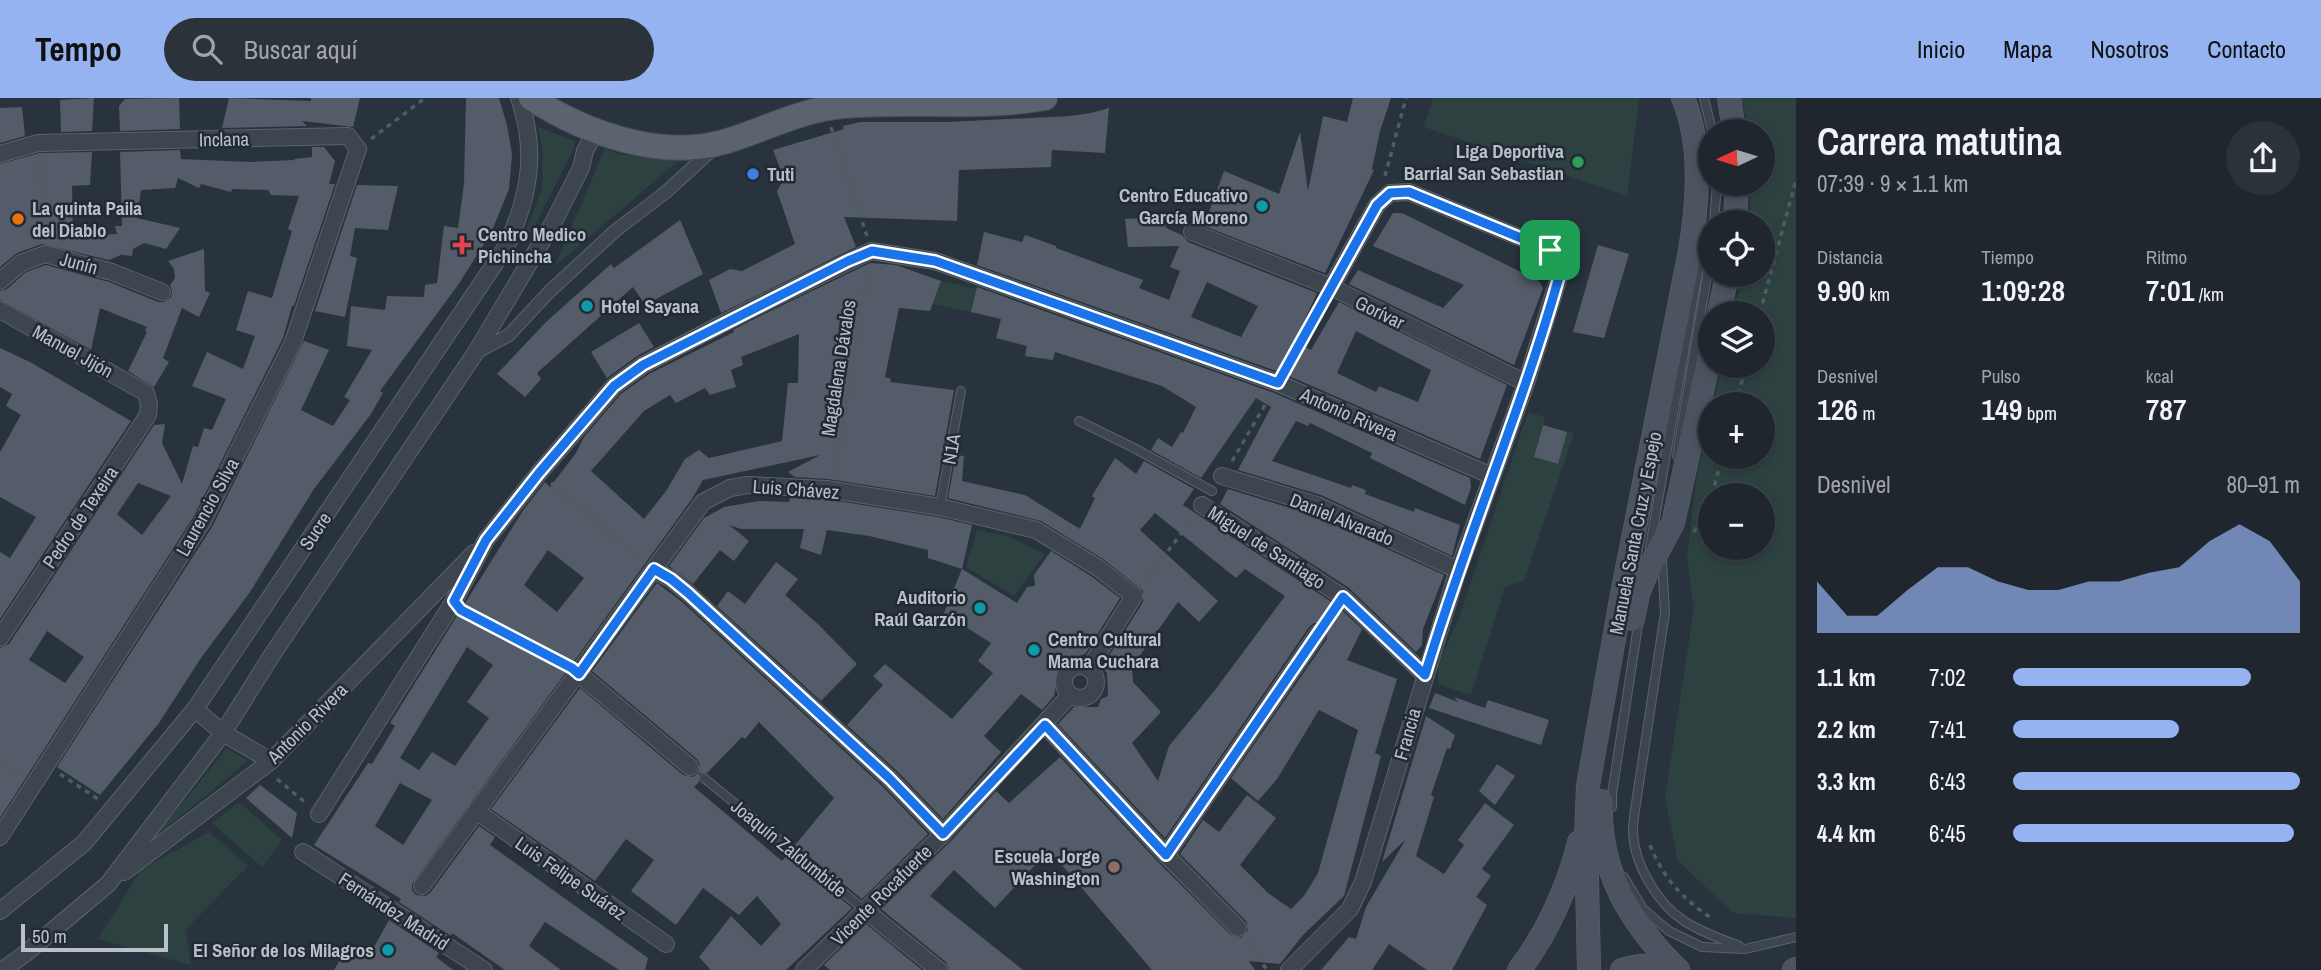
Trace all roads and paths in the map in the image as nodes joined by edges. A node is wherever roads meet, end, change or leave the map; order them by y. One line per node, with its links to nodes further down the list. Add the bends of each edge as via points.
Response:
1 (425, 98): 17 (path)
2 (519, 98): 61 (street, Sucre, via 530,174 508,245)
3 (531, 98): 14 (main road)
4 (1045, 98): 15 (main road, via 982,105 842,106 789,118)
5 (1406, 98): 21 (path)
6 (1683, 98): 70 (main road, Manuela Santa Cruz y Espejo, via 1696,166 1692,242)
7 (1693, 98): 10 (lane)
8 (1704, 98): 11 (lane)
9 (1729, 98): 12 (main road)
10 (1699, 119)
11 (1710, 119)
12 (1732, 119)
13 (829, 121): 24 (path)
14 (595, 132): 15 (main road, via 684,147); 33 (street, Sucre, via 553,223)
15 (724, 142): 33 (street, Sucre, via 606,239 509,335)
16 (38, 144): 17 (street, Inclana, via 348,135); 18 (street, Inclana); 25 (path)
17 (358, 149): 66 (street, Laurencio Silva, via 293,342 204,521)
18 (0, 154)
19 (1796, 180): 31 (path)
20 (1706, 196): 22 (lane)
21 (1377, 205): 28 (street); 36 (street, Francia, via 1390,193 1409,192 1550,250 1558,261 1559,277)
22 (1705, 205)
23 (1192, 232): 28 (street, Gorívar)
24 (872, 251): 35 (street, Antonio Rivera, via 935,261); 41 (street, Antonio Rivera, via 643,365 614,386); 45 (path, Magdalena Dávalos)
25 (45, 254): 27 (street, Junín, via 22,263); 30 (street, Junín, via 112,272)
26 (1698, 271): 52 (lane)
27 (0, 281)
28 (1331, 287): 35 (path); 36 (street, Gorívar)
29 (1705, 287): 40 (lane)
30 (162, 292)
31 (1763, 301)
32 (0, 310): 38 (street, Manuel Jijón)
33 (476, 352): 63 (street, Sucre)
34 (1705, 378): 49 (main road, Manuela Santa Cruz y Espejo, via 1676,513)
35 (1278, 383): 42 (path); 43 (street, Antonio Rivera)
36 (1526, 383): 43 (street, Francia)
37 (961, 391): 47 (lane, N1A)
38 (146, 393): 56 (street, Pedro de Texeira, via 148,415)
39 (1079, 421): 46 (lane, via 1134,448)
40 (1675, 464)
41 (539, 473): 48 (street, Antonio Rivera); 50 (path)
42 (1222, 476): 51 (street, Daniel Alvarado, via 1317,505)
43 (1492, 476): 51 (street, Francia)
44 (1673, 478): 49 (lane)
45 (832, 490): 47 (street, Luis Chávez); 50 (street, Luis Chávez, via 730,488 702,502)
46 (1204, 502): 53 (path); 59 (street, Miguel de Santiago, via 1343,597)
47 (940, 507): 53 (street, Luis Chávez, via 1037,530)
48 (486, 540): 54 (street, Antonio Rivera); 64 (street, Antonio Rivera)
49 (1662, 547): 52 (main road, Manuela Santa Cruz y Espejo); 89 (lane, via 1665,613 1635,810 1637,853 1662,900 1682,919)
50 (654, 569): 58 (street, Luis Chávez); 75 (street, via 688,593 889,778)
51 (1458, 570): 59 (street, Francia)
52 (1646, 574): 74 (lane); 99 (main road, Manuela Santa Cruz y Espejo, via 1636,603 1602,788 1601,826 1606,860 1620,897 1641,930)
53 (1134, 596): 57 (street, Vicente Rocafuerte)
54 (454, 601): 58 (path, via 461,610); 73 (street, Antonio Rivera)
55 (1318, 634): 79 (street)
56 (0, 638)
57 (1089, 668): 60 (street, Vicente Rocafuerte, via 1077,666 1067,673 1064,685); 60 (street, Vicente Rocafuerte, via 1097,680 1094,692 1083,699)
58 (579, 674): 67 (street); 72 (street, Luis Chávez)
59 (1425, 675): 95 (street, Francia, via 1363,882 1350,909)
60 (1070, 695): 62 (street, Vicente Rocafuerte)
61 (195, 709): 63 (street); 71 (street, Sucre)
62 (1045, 725): 75 (street, Vicente Rocafuerte); 79 (street)
63 (223, 733): 64 (street); 81 (street, Sucre)
64 (271, 761): 81 (street, Antonio Rivera)
65 (0, 764): 68 (path)
66 (47, 765): 71 (path); 76 (street, Laurencio Silva)
67 (690, 767)
68 (21, 774)
69 (704, 778): 84 (lane, Joaquín Zaldumbide)
70 (1586, 798): 96 (main road, via 1569,874 1545,929); 97 (main road, Manuela Santa Cruz y Espejo)
71 (113, 809): 83 (street, Sucre, via 84,844)
72 (476, 811): 82 (street, Luis Chávez); 88 (street, Luis Felipe Suárez)
73 (319, 814)
74 (1612, 816)
75 (943, 834): 84 (street, Vicente Rocafuerte)
76 (0, 837)
77 (1649, 841): 85 (path, via 1658,864 1688,903)
78 (303, 852): 91 (street, Fernández Madrid)
79 (1166, 855): 86 (street)
80 (1620, 865): 89 (lane, via 1643,908 1669,931 1702,947)
81 (108, 884): 90 (street, Sucre)
82 (422, 886)
83 (0, 911)
84 (866, 911): 92 (street, Vicente Rocafuerte); 93 (street, Joaquín Zaldumbide)
85 (1720, 923)
86 (1238, 928): 94 (path)
87 (1796, 937): 89 (lane)
88 (666, 944)
89 (1745, 949)
90 (3, 970)
91 (484, 970)
92 (804, 970)
93 (939, 970)
94 (1267, 970)
95 (1289, 970)
96 (1519, 970)
97 (1589, 970)
98 (1622, 970): 99 (main road, via 1655,965)
99 (1678, 970)

